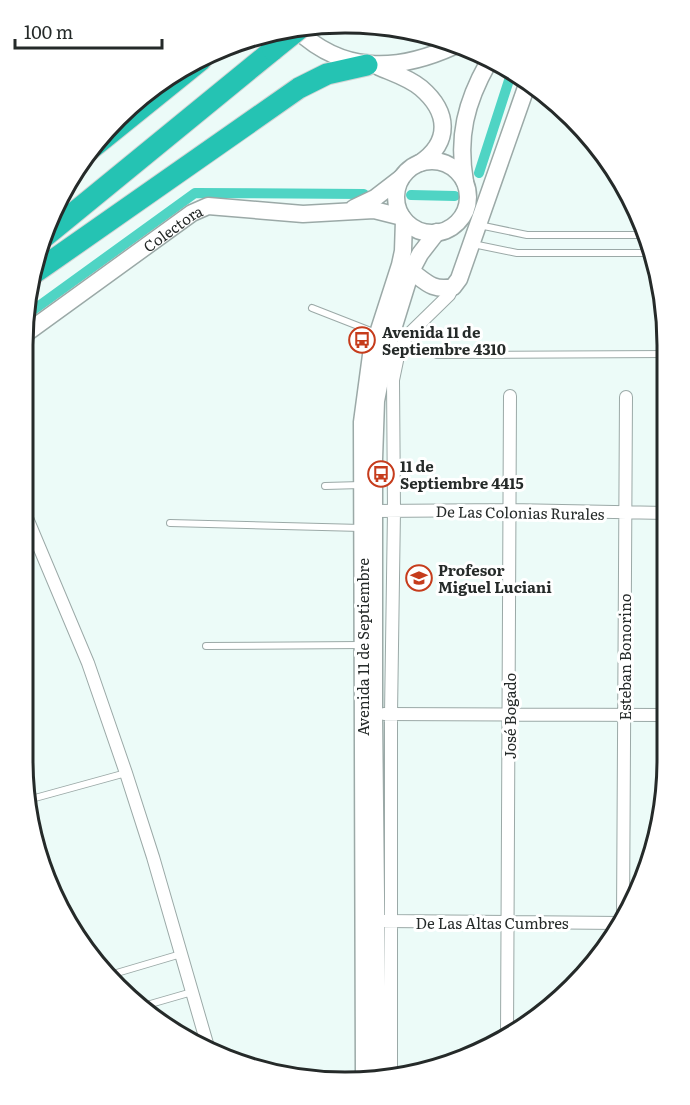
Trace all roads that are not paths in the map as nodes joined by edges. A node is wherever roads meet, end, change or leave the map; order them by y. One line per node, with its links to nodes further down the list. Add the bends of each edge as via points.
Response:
1 (303, 36): 4 (main road, via 328,53)
2 (287, 39): 15 (highway, bridge)
3 (443, 50): 4 (main road, via 406,62)
4 (371, 65): 9 (main road, via 415,84 437,109 443,131 440,143); 20 (highway, via 327,74 299,88)
5 (486, 67): 11 (main road, via 464,124 461,161)
6 (525, 91): 14 (main road)
7 (156, 97): 8 (highway)
8 (139, 110)
9 (420, 163): 10 (main road); 11 (main road, via 444,163)
10 (401, 178): 12 (main road, Colectora, via 375,198); 13 (main road, via 396,198)
11 (465, 183): 16 (main road, via 468,199 463,214 452,226)
12 (348, 211): 13 (main road, Colectora, via 374,210); 24 (main road, Colectora, via 303,214 208,206)
13 (403, 219): 16 (main road, via 419,230); 25 (main road, Avenida 11 de Septiembre, via 403,251)
14 (479, 225): 17 (lane, via 527,235); 18 (main road)
15 (57, 226)
16 (437, 232): 21 (main road, Avenida 11 de Septiembre)
17 (636, 235)
18 (472, 244): 19 (lane, via 517,253); 22 (main road)
19 (643, 253)
20 (43, 267)
21 (411, 271): 22 (main road, via 433,287); 34 (main road, Avenida 11 de Septiembre, via 380,376 375,413)
22 (453, 287): 32 (street, via 407,336 395,368)
23 (312, 308): 25 (lane)
24 (34, 328)
25 (377, 333): 30 (main road, Avenida 11 de Septiembre, via 364,400)
26 (657, 354): 27 (lane)
27 (437, 356)
28 (510, 396): 33 (street, José Bogado)
29 (626, 397): 35 (street, Esteban Bonorino)
30 (362, 485): 31 (lane); 38 (main road, Avenida 11 de Septiembre)
31 (325, 486)
32 (394, 510): 33 (street, De Las Colonias Rurales); 34 (street, De Las Colonias Rurales); 42 (street)
33 (510, 510): 35 (street, De Las Colonias Rurales); 43 (street, José Bogado)
34 (374, 511): 42 (main road, Avenida 11 de Septiembre)
35 (625, 513): 36 (street, De Las Colonias Rurales); 44 (street, Esteban Bonorino)
36 (657, 513)
37 (170, 523): 38 (lane)
38 (362, 528): 40 (main road, Avenida 11 de Septiembre)
39 (33, 533): 46 (street, via 88,663)
40 (362, 645): 41 (lane); 42 (main road, Avenida 11 de Septiembre)
41 (206, 646)
42 (376, 714): 43 (street); 49 (main road, Avenida 11 de Septiembre); 49 (street)
43 (509, 714): 44 (street); 50 (street, José Bogado)
44 (624, 715): 45 (street); 48 (street, Esteban Bonorino)
45 (657, 715)
46 (126, 773): 47 (lane); 52 (street)
47 (36, 798)
48 (623, 901)
49 (377, 921): 50 (street, De Las Altas Cumbres); 58 (street); 59 (main road, Avenida 11 de Septiembre); 60 (main road, Avenida 11 de Septiembre)
50 (508, 922): 51 (street, De Las Altas Cumbres); 56 (street, José Bogado)
51 (611, 923)
52 (182, 954): 53 (lane); 54 (street)
53 (117, 973)
54 (193, 992): 55 (lane); 57 (street)
55 (150, 1004)
56 (507, 1026)
57 (206, 1039)
58 (390, 1068)
59 (378, 1070)
60 (365, 1071)

